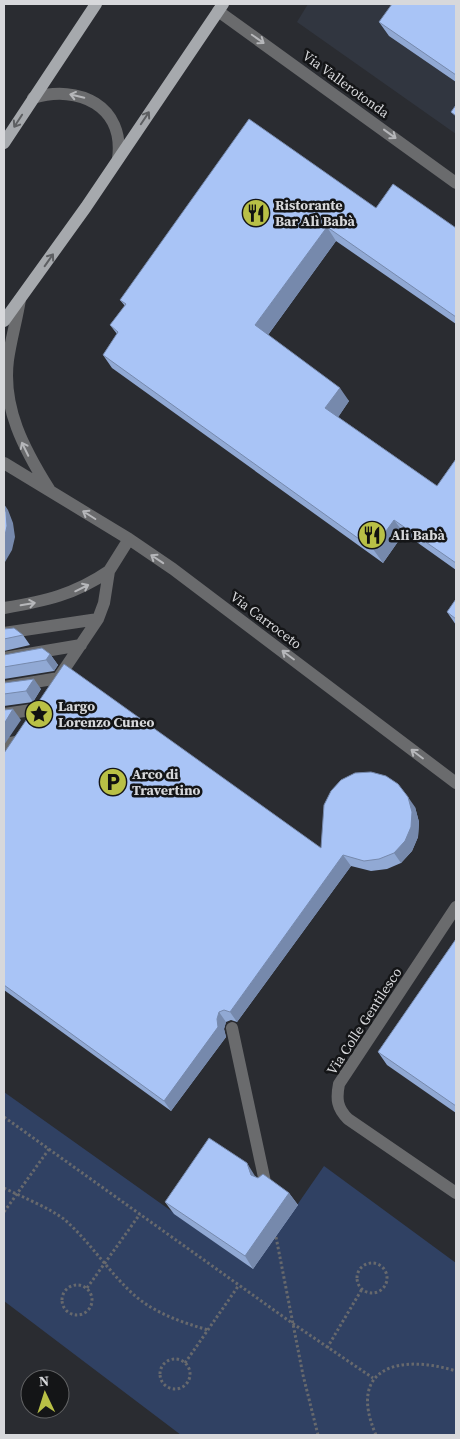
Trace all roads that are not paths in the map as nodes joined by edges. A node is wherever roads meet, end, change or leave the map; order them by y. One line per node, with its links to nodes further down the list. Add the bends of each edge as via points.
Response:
1 (96, 4): 3 (main road)
2 (220, 8): 5 (main road, one-way to 2); 6 (street, Via Vallerotonda, one-way to 6)
3 (33, 98): 4 (main road, one-way to 4); 5 (street, one-way to 3, via 119,135 100,107 83,97 62,93)
4 (4, 143)
5 (118, 159): 7 (main road, one-way to 5)
6 (456, 183)
7 (20, 299): 8 (main road); 10 (street, Via Carroceto, one-way to 7, via 21,441 9,399 8,360)
8 (4, 320)
9 (4, 463): 10 (street, Via Carroceto)
10 (50, 491): 11 (street, Via Carroceto, one-way to 10)
11 (129, 539): 12 (street); 24 (street, Via Carroceto, one-way to 11, via 221,604)
12 (109, 570): 13 (street, one-way to 12, via 64,595 82,588); 14 (street)
13 (4, 608)
14 (98, 619): 15 (street); 16 (street)
15 (4, 632)
16 (81, 645): 17 (street); 18 (street)
17 (4, 658)
18 (59, 678): 19 (street); 20 (street)
19 (4, 687)
20 (43, 701): 21 (street); 22 (street)
21 (4, 714)
22 (17, 736): 23 (street)
23 (4, 759)
24 (456, 783)
25 (456, 907): 28 (street, Via Colle Gentilesco, via 339,1084 336,1096 348,1119)
26 (232, 1028): 27 (street)
27 (265, 1182)
28 (456, 1193)

